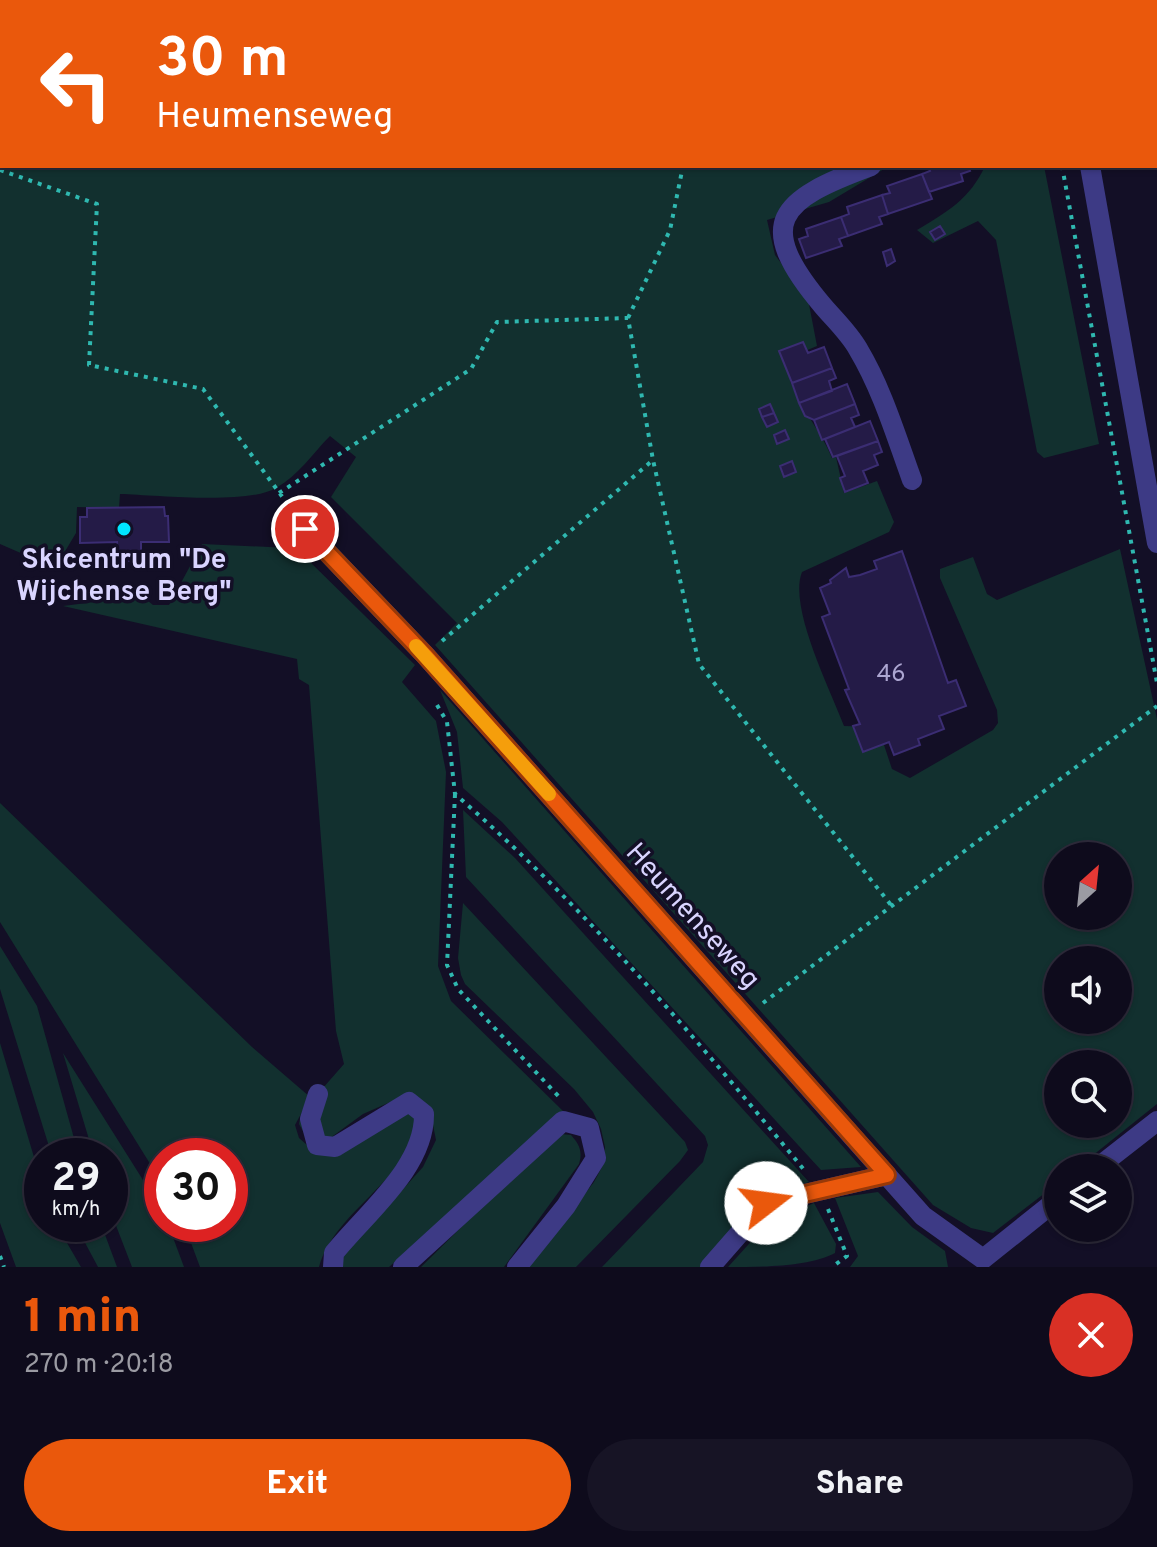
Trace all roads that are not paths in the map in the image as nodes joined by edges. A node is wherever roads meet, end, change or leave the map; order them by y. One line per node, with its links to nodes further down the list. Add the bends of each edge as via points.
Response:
1 (867, 168): 3 (street, via 807,197 789,211 780,232 797,275 857,347)
2 (1090, 168): 5 (street)
3 (912, 480)
4 (305, 529): 9 (street, Heumenseweg, via 425,655)
5 (1157, 543)
6 (318, 1094): 11 (street, via 310,1119 317,1145 335,1147 409,1102 424,1114 425,1136 400,1176 334,1253)
7 (1157, 1121): 8 (street)
8 (1115, 1154)
9 (887, 1175): 10 (street, Heumenseweg, via 923,1216 983,1259); 14 (street, via 766,1203)
10 (1044, 1210)
11 (333, 1267)
12 (403, 1267): 13 (street, via 563,1121 589,1128 596,1158)
13 (517, 1267)
14 (710, 1267)

